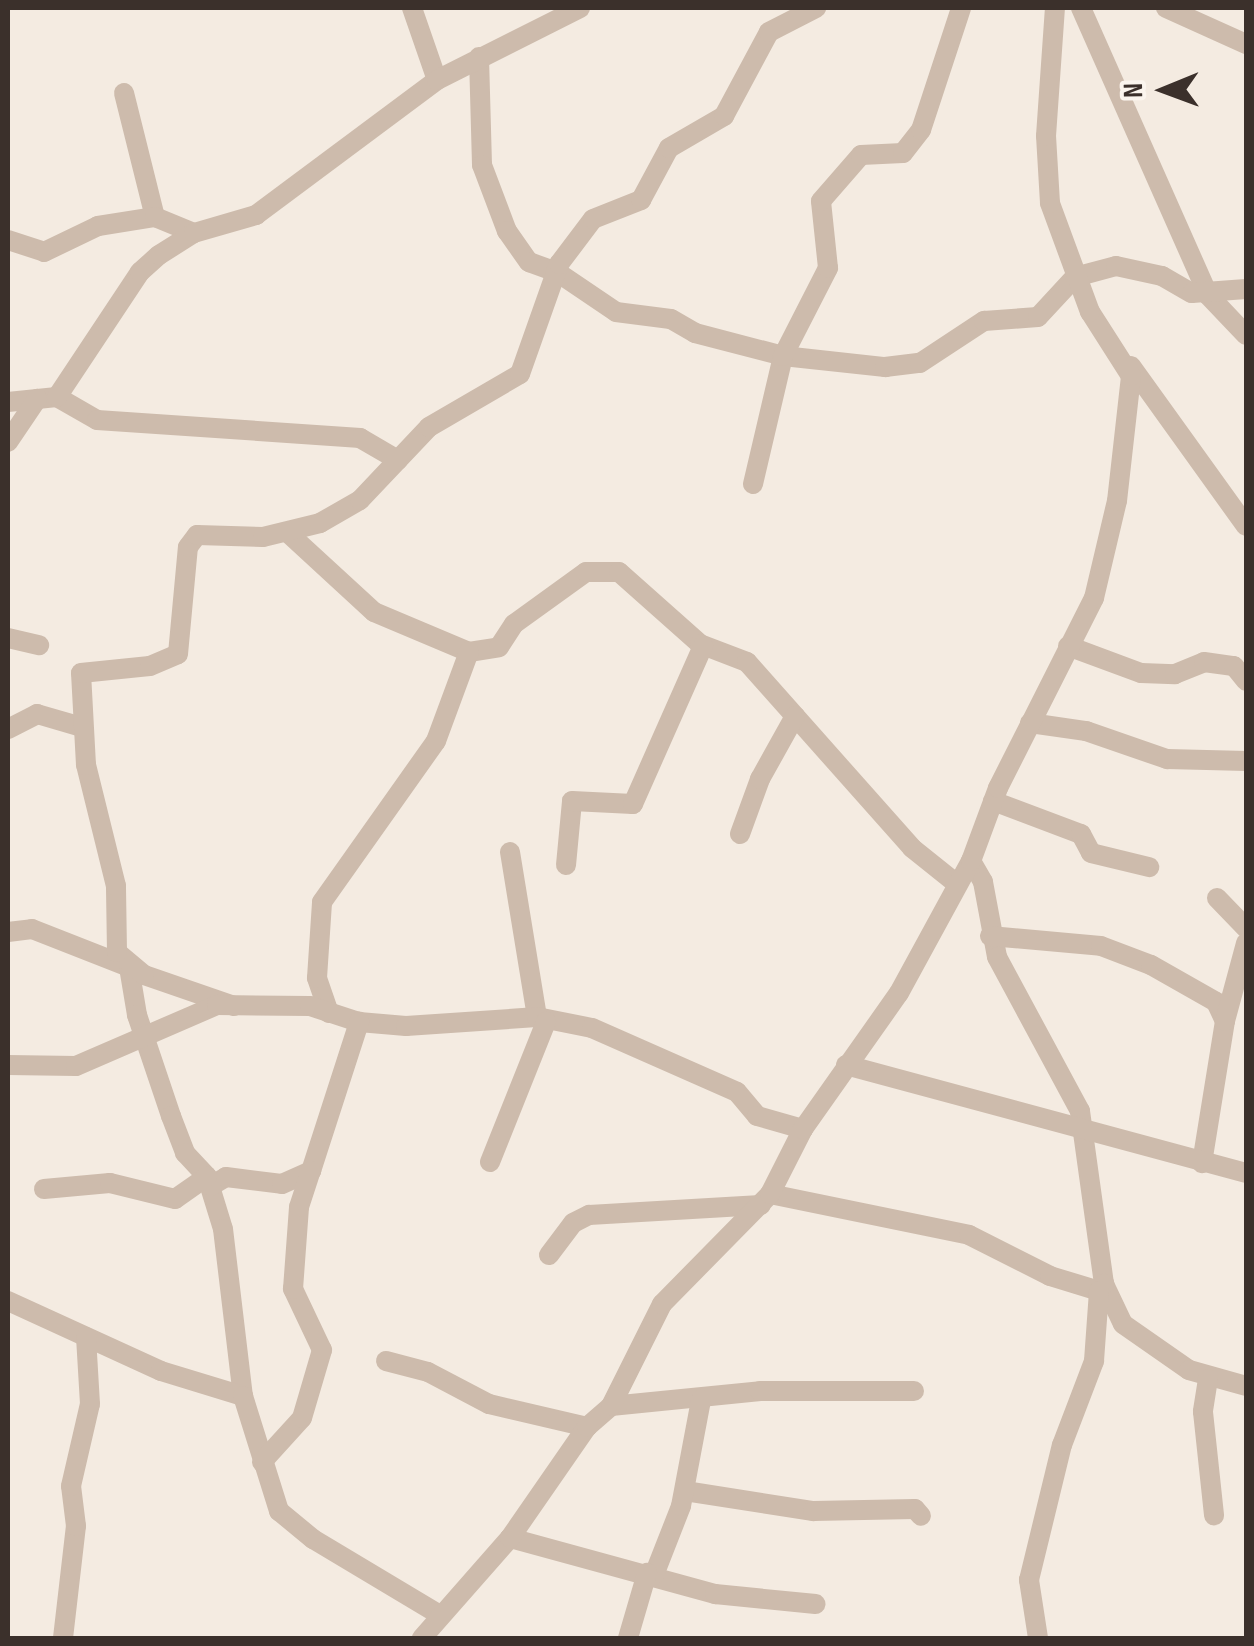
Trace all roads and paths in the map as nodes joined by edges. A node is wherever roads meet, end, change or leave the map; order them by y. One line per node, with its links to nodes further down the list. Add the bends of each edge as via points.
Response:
1 (412, 8): 10 (street)
2 (580, 8): 9 (street)
3 (816, 8): 15 (street, via 769,32 724,116 669,148 642,200 593,219)
4 (961, 8): 21 (street, via 920,130 903,153 860,155 821,201 828,268)
5 (1054, 8): 16 (street, via 1047,180)
6 (1081, 8): 18 (street, via 1195,253)
7 (1166, 8): 8 (street)
8 (1246, 44)
9 (480, 57): 10 (street); 15 (street, via 482,165 490,192 529,262)
10 (437, 80): 13 (street, via 256,215)
11 (124, 92): 12 (street)
12 (155, 217): 13 (street); 14 (street, via 98,226 44,252)
13 (194, 232): 22 (street, via 140,272)
14 (8, 240)
15 (557, 272): 21 (street, via 616,312 671,319 695,333); 25 (street, via 537,343 520,374 429,427)
16 (1075, 277): 18 (street, via 1126,266); 20 (street, via 1090,312); 21 (street, via 1038,317 984,321 920,363 885,367)
17 (1246, 289): 18 (street)
18 (1208, 295): 19 (street)
19 (1246, 335)
20 (1120, 350): 27 (street); 32 (street, via 1131,376 1117,501 1094,598)
21 (783, 356): 26 (street)
22 (47, 398): 23 (street); 24 (street); 25 (street, via 97,420 297,439 360,438)
23 (8, 402)
24 (8, 442)
25 (398, 460): 28 (street, via 360,500)
26 (753, 484)
27 (1246, 526)
28 (288, 532): 33 (street, via 374,612); 37 (street, via 192,538 178,654 150,666 81,673)
29 (8, 638): 30 (street)
30 (39, 645)
31 (703, 646): 33 (street, via 619,572 600,567 552,592 514,624 499,647); 35 (street, via 747,662); 44 (street, via 633,804 572,801)
32 (1068, 646): 34 (street, via 1141,673 1174,674 1204,662 1234,666); 36 (street)
33 (469, 652): 54 (street, via 436,741 322,902 317,978)
34 (1246, 681)
35 (795, 716): 41 (street, via 760,779); 46 (street, via 912,848)
36 (1030, 723): 39 (street, via 1086,732 1167,759); 40 (street)
37 (82, 726): 38 (street, via 37,714); 52 (street, via 116,886 117,952)
38 (8, 729)
39 (1246, 760)
40 (993, 801): 43 (street); 45 (street, via 1081,834 1090,852)
41 (740, 834)
42 (510, 852): 55 (street)
43 (971, 861): 46 (street); 50 (street, via 983,882)
44 (566, 865)
45 (1148, 867)
46 (957, 884): 59 (street, via 899,993)
47 (1217, 898): 48 (street)
48 (1246, 928)
49 (8, 932): 52 (street, via 32,929)
50 (990, 936): 56 (street, via 1101,946 1209,998); 62 (street, via 1017,1000 1073,1095)
51 (1246, 943): 56 (street)
52 (129, 967): 53 (street); 58 (street)
53 (234, 1006): 54 (street, via 310,1006); 58 (street, via 216,1005)
54 (329, 1013): 57 (street)
55 (542, 1020): 57 (street); 61 (street, via 592,1028 738,1092 757,1116); 63 (street)
56 (1226, 1021): 64 (street)
57 (359, 1022): 65 (street)
58 (144, 1041): 60 (street, via 76,1066); 67 (street, via 185,1153)
59 (846, 1064): 61 (street); 62 (street)
60 (8, 1065)
61 (803, 1129): 69 (street)
62 (1081, 1130): 64 (street); 71 (street)
63 (490, 1162)
64 (1202, 1163): 66 (street)
65 (310, 1172): 67 (street, via 282,1184 226,1177); 82 (street, via 299,1207 293,1289 322,1350 302,1418)
66 (1246, 1173)
67 (209, 1182): 68 (street, via 175,1199 110,1183); 78 (street, via 232,1280)
68 (44, 1190)
69 (765, 1199): 70 (street, via 589,1215 565,1231); 71 (street, via 970,1236 1050,1276); 80 (street, via 662,1304)
70 (550, 1255)
71 (1101, 1287): 75 (street, via 1141,1340); 93 (street, via 1094,1361 1062,1445 1029,1580)
72 (8, 1302): 73 (street)
73 (86, 1338): 78 (street); 90 (street, via 90,1404 72,1486 76,1526)
74 (386, 1361): 81 (street, via 428,1372 489,1404)
75 (1208, 1380): 76 (street); 84 (street, via 1203,1412)
76 (1246, 1386)
77 (914, 1391): 79 (street, via 760,1391)
78 (243, 1396): 82 (street)
79 (701, 1400): 80 (street); 83 (street)
80 (611, 1406): 81 (street)
81 (587, 1426): 86 (street)
82 (262, 1462): 89 (street, via 279,1511 313,1540)
83 (685, 1491): 85 (street, via 813,1511 915,1509); 87 (street)
84 (1214, 1514)
85 (921, 1516)
86 (510, 1538): 87 (street); 89 (street)
87 (650, 1574): 88 (street, via 715,1594); 92 (street)
88 (816, 1604)
89 (440, 1615): 91 (street)
90 (63, 1638)
91 (422, 1638)
92 (628, 1638)
93 (1038, 1638)

